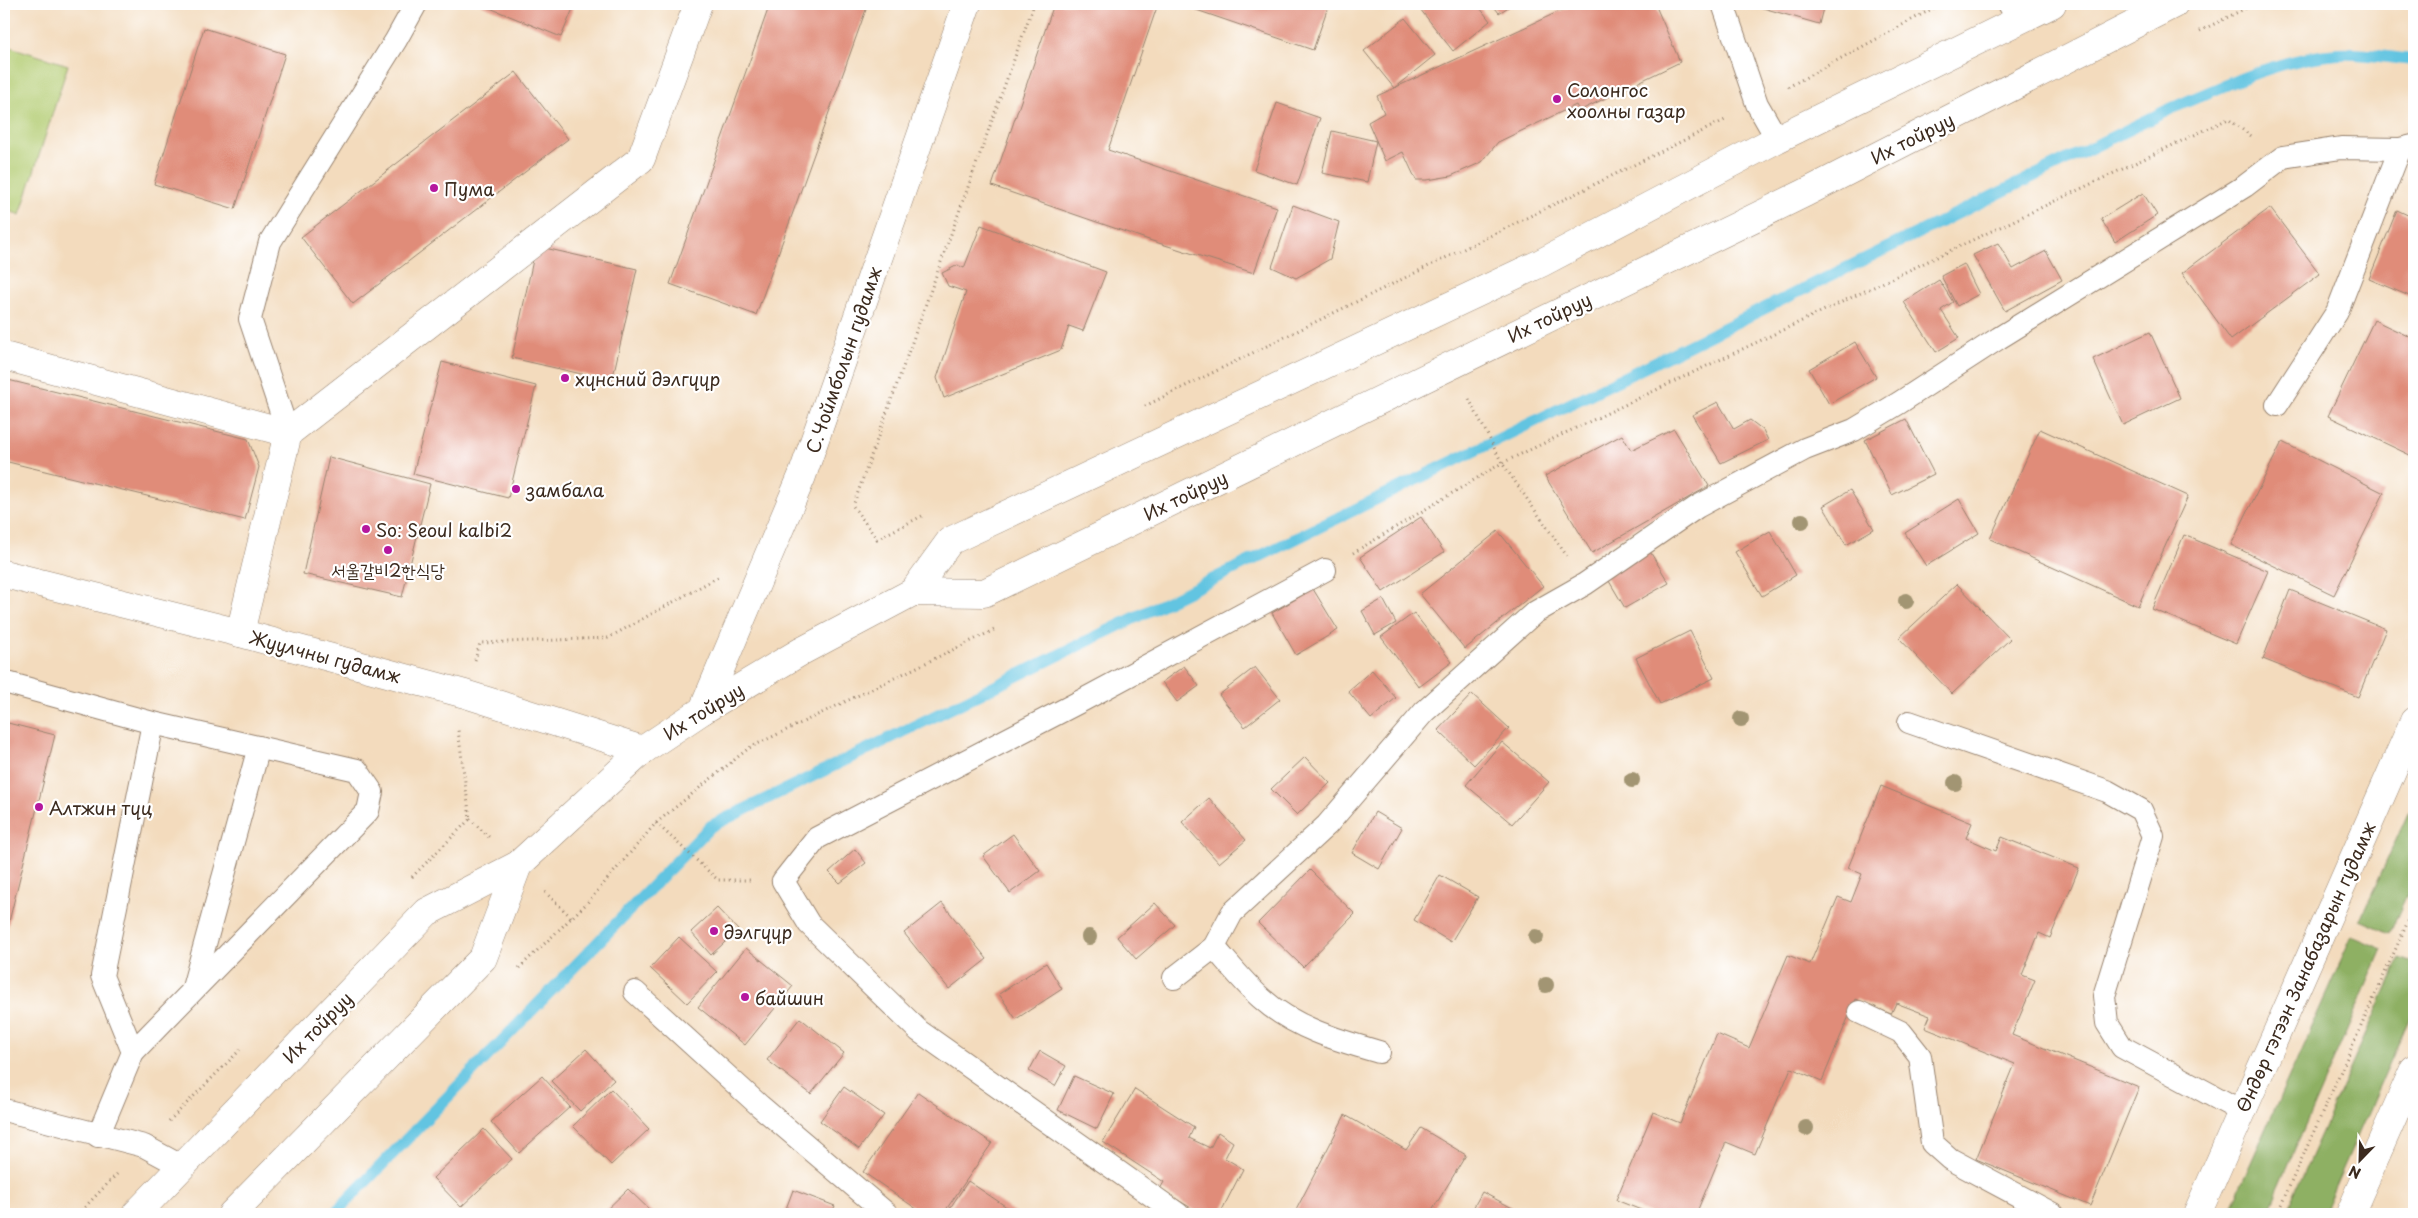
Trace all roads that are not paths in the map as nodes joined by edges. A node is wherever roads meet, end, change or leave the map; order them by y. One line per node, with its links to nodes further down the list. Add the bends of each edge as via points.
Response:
1 (416, 4): 12 (lane, via 270,242 250,319)
2 (698, 4): 12 (main road, via 641,159)
3 (967, 4): 18 (main road, С.Чоймболын гудамж, via 802,476)
4 (1723, 4): 8 (lane, via 1757,104)
5 (2052, 4): 7 (main road, Их тойруу)
6 (2174, 4): 15 (main road, Их тойруу, via 1804,193 984,593)
7 (2014, 12): 8 (main road, Их тойруу)
8 (1777, 139): 15 (main road, Их тойруу, via 1541,263 950,541)
9 (2407, 147): 11 (lane, via 2337,312); 25 (lane, via 2341,148 2283,157 2245,186 1899,403 1854,430 1805,449 1697,507 1585,584 1534,613 1424,712 1327,824 1232,913)
10 (4, 356): 12 (main road)
11 (2278, 405)
12 (288, 433): 16 (main road)
13 (1325, 570): 40 (lane, via 817,838 783,881 809,924 919,1031)
14 (4, 574): 16 (main road, Жуулчны гудамж)
15 (913, 592): 18 (main road, Их тойруу, via 802,651)
16 (240, 633): 23 (main road, Жуулчны гудамж, via 465,694)
17 (4, 682): 21 (lane)
18 (703, 710): 23 (main road, Их тойруу)
19 (2414, 721): 34 (main road, Өндөр гэгээн Занабазарын гудамж)
20 (1909, 722): 34 (lane, via 2107,791 2141,810 2153,836 2104,996 2108,1023 2122,1047)
21 (153, 723): 22 (lane); 30 (lane, via 102,976)
22 (259, 747): 27 (lane); 27 (lane, via 357,770 372,792 368,811)
23 (643, 750): 24 (main road, Их тойруу)
24 (518, 865): 36 (main road, Их тойруу, via 428,912); 38 (main road, Их тойруу, via 483,958)
25 (1214, 947): 26 (lane); 31 (lane, via 1261,999 1295,1022 1329,1038)
26 (1174, 978)
27 (192, 991): 30 (lane)
28 (635, 992): 39 (lane, via 760,1106)
29 (1859, 1012): 41 (lane, via 1901,1032 1920,1056 1932,1143 1950,1159)
30 (133, 1052): 35 (lane)
31 (1379, 1052)
32 (2414, 1069): 43 (main road)
33 (4, 1110): 35 (lane)
34 (2241, 1111): 42 (main road, Өндөр гэгээн Занабазарын гудамж)
35 (98, 1136): 36 (lane, via 144,1146)
36 (184, 1167): 37 (main road, Их тойруу)
37 (136, 1214)
38 (232, 1214)
39 (887, 1214)
40 (1178, 1214)
41 (2053, 1214)
42 (2197, 1214)
43 (2350, 1214)

